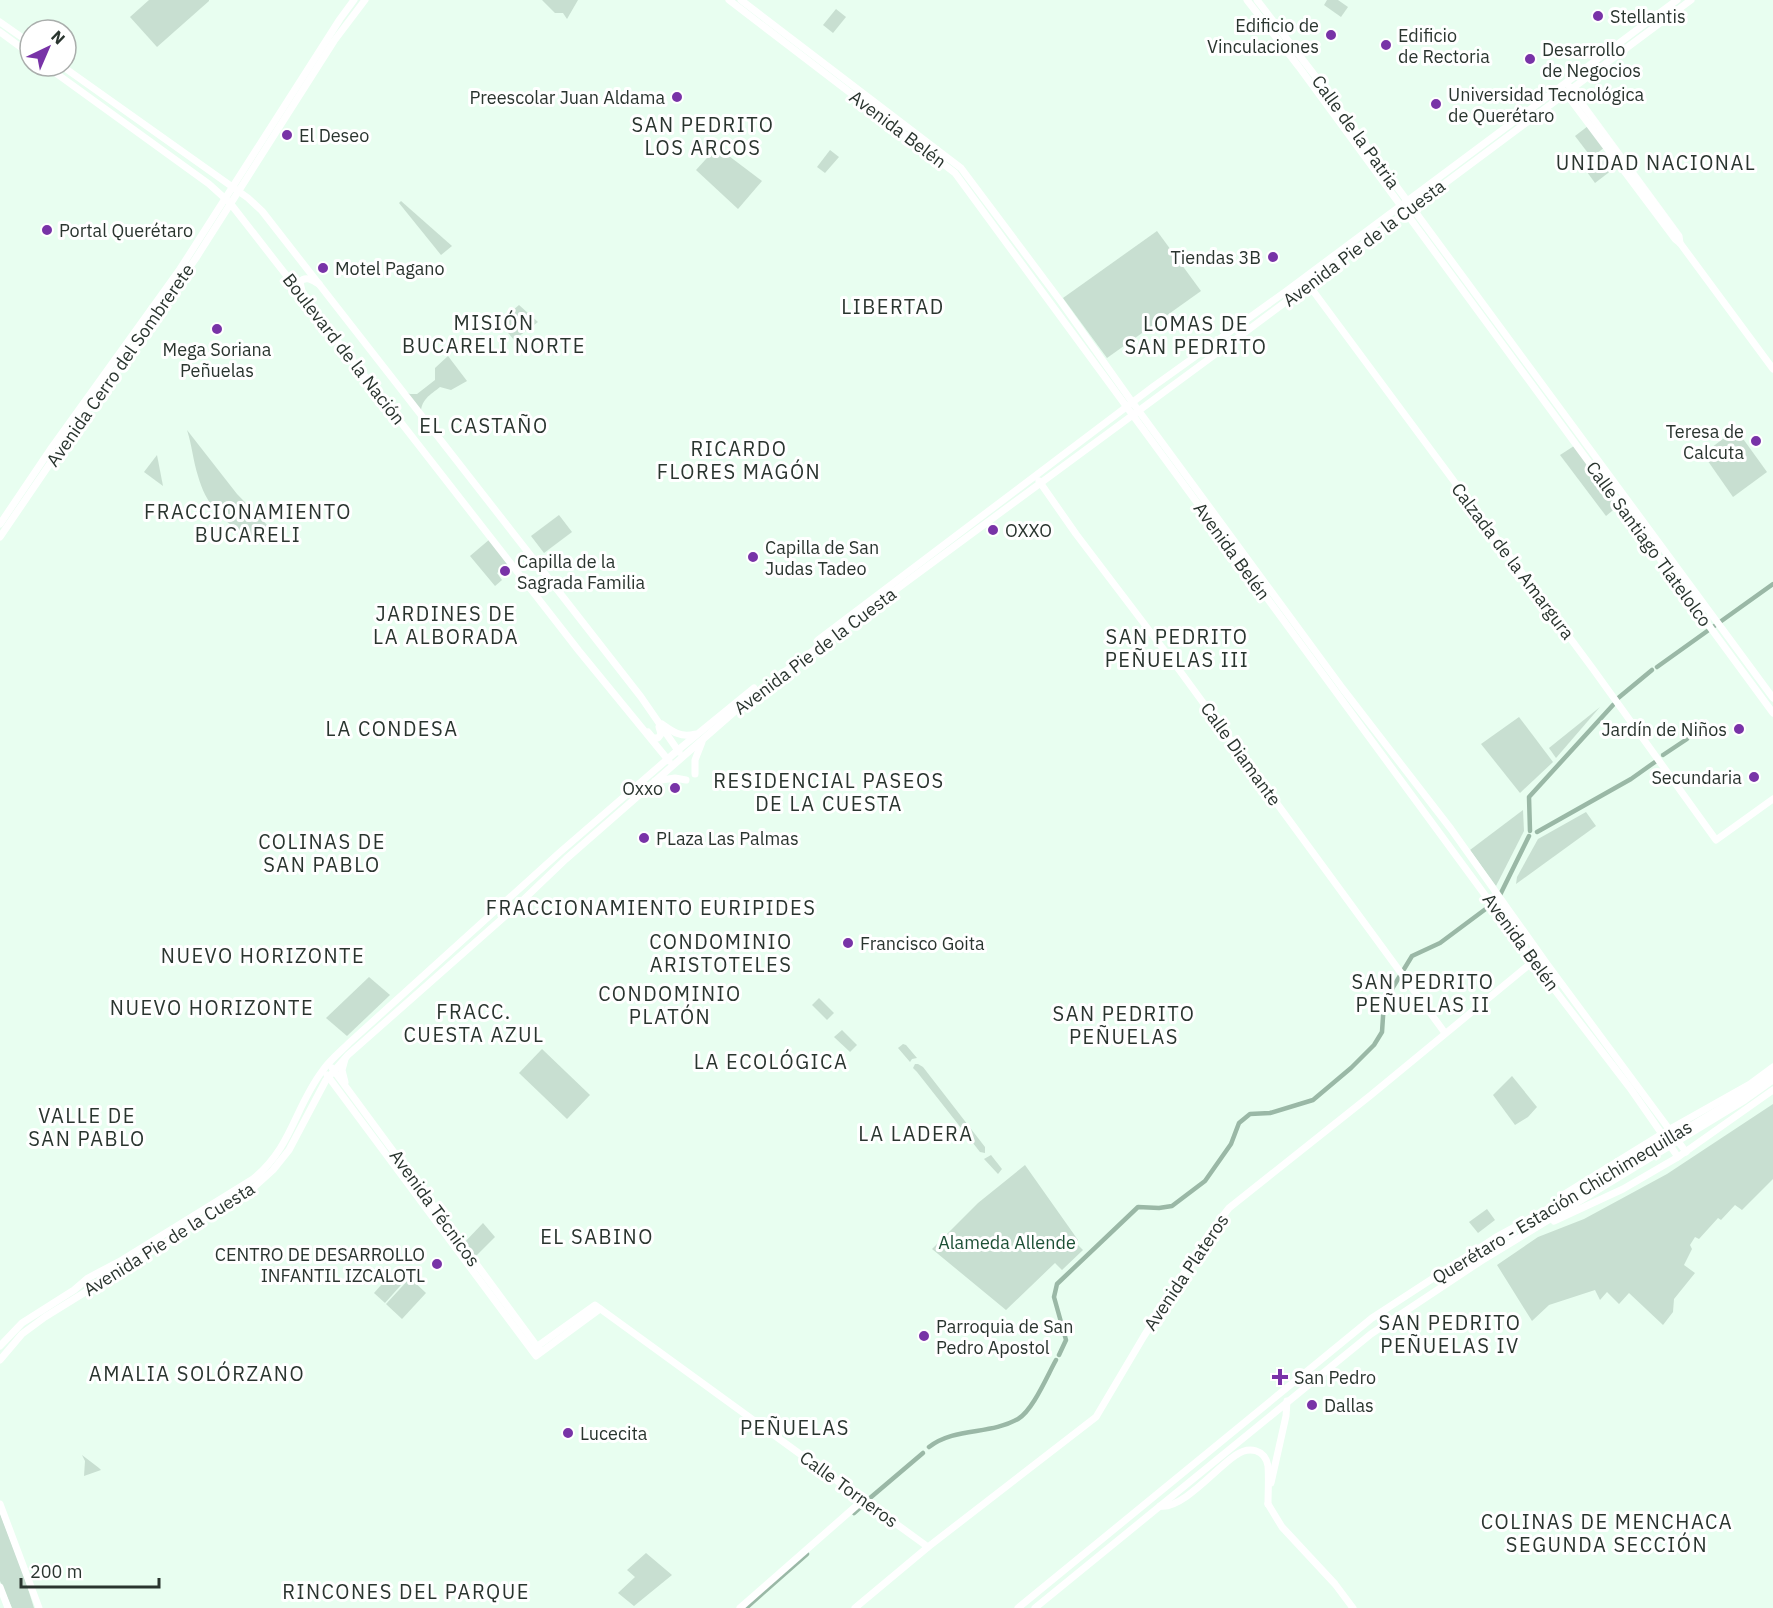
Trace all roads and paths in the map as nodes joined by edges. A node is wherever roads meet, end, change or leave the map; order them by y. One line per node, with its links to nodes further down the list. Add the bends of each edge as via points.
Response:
1 (354, 0): 16 (main road)
2 (365, 0): 16 (main road)
3 (729, 0): 26 (main road, Avenida Belén, via 955,173)
4 (741, 0): 26 (main road, Avenida Belén, via 961,168 1059,299)
5 (1247, 0): 18 (main road, Calle de la Patria)
6 (1257, 0): 18 (main road, Calle de la Patria, via 1319,81)
7 (1677, 0): 15 (main road, Avenida Pie de la Cuesta)
8 (1691, 0): 15 (main road, Avenida Pie de la Cuesta)
9 (0, 22): 11 (main road)
10 (0, 32): 12 (main road)
11 (18, 35)
12 (18, 45)
13 (78, 77): 16 (main road, Boulevard de la Nación)
14 (62, 78): 17 (main road, Boulevard de la Nación)
15 (1566, 88): 18 (main road, Avenida Pie de la Cuesta); 19 (main road, Avenida Pie de la Cuesta); 23 (main road)
16 (235, 190): 17 (main road, Avenida Cerro del Sombrerete); 21 (main road, Boulevard de la Nación, via 262,211)
17 (228, 201): 22 (main road, Boulevard de la Nación); 29 (main road, Avenida Cerro del Sombrerete); 30 (main road, Avenida Cerro del Sombrerete, via 160,310)
18 (1403, 203): 19 (main road, Calle de la Patria); 26 (main road, Avenida Pie de la Cuesta)
19 (1408, 210): 20 (main road, Avenida Pie de la Cuesta); 24 (main road, Calle de la Patria); 25 (main road, Calle de la Patria)
20 (1308, 284): 27 (main road, Avenida Pie de la Cuesta); 41 (main road, Calzada de la Amargura, via 1716,840)
21 (321, 285): 22 (main road, via 308,278 302,280); 34 (main road, Boulevard de la Nación)
22 (305, 298): 32 (main road, Boulevard de la Nación)
23 (1773, 369)
24 (1525, 376): 33 (main road, Calle Santiago Tlatelolco)
25 (1539, 380): 31 (main road, Calle Santiago Tlatelolco)
26 (1130, 405): 27 (main road, Avenida Belén); 28 (main road, Avenida Pie de la Cuesta)
27 (1135, 413): 28 (main road, Avenida Pie de la Cuesta); 42 (main road, Avenida Belén, via 1451,828); 43 (main road, Avenida Belén)
28 (1038, 479): 35 (main road, Avenida Pie de la Cuesta); 44 (main road, Calle Diamante)
29 (0, 524)
30 (0, 537)
31 (1773, 698)
32 (623, 706): 34 (main road, via 657,738 661,734); 37 (main road, Boulevard de la Nación)
33 (1773, 713)
34 (655, 719): 35 (main road, via 676,734); 36 (main road, Boulevard de la Nación)
35 (701, 737): 36 (main road, Avenida Pie de la Cuesta); 38 (main road)
36 (679, 753): 37 (main road, Avenida Pie de la Cuesta)
37 (670, 762): 40 (main road, Avenida Pie de la Cuesta); 47 (main road, Avenida Pie de la Cuesta, via 495,910)
38 (695, 774)
39 (686, 780): 40 (main road, via 669,778)
40 (653, 782): 45 (main road, Avenida Pie de la Cuesta)
41 (1773, 799)
42 (1541, 955): 43 (main road, Avenida Plateros); 53 (main road, Avenida Belén)
43 (1533, 960): 44 (main road, Avenida Plateros); 53 (main road, Avenida Belén)
44 (1445, 1033): 69 (main road, Avenida Plateros, via 1229,1208 1096,1417)
45 (348, 1055): 47 (main road, Avenida Pie de la Cuesta); 50 (main road, via 342,1071)
46 (1773, 1067): 53 (main road)
47 (328, 1070): 50 (main road, Avenida Técnicos); 52 (main road, Avenida Pie de la Cuesta); 61 (main road, Avenida Pie de la Cuesta, via 265,1169 88,1278 22,1323)
48 (1773, 1073): 54 (main road, Querétaro - Estación Chichimequillas)
49 (1773, 1080): 54 (main road, Querétaro - Estación Chichimequillas)
50 (344, 1090): 52 (main road, via 328,1086); 60 (main road, Avenida Técnicos, via 537,1351)
51 (1773, 1090): 56 (main road)
52 (315, 1097): 62 (main road, Avenida Pie de la Cuesta, via 289,1150 252,1189 45,1317 22,1334)
53 (1667, 1132): 56 (main road, Avenida Belén); 57 (main road, Avenida Belén); 58 (main road)
54 (1683, 1134): 55 (main road, Querétaro - Estación Chichimequillas)
55 (1664, 1146): 58 (main road, Querétaro - Estación Chichimequillas); 59 (main road, Querétaro - Estación Chichimequillas)
56 (1686, 1152): 57 (main road)
57 (1678, 1157): 59 (main road, via 1623,1189)
58 (1542, 1210): 64 (main road, Querétaro - Estación Chichimequillas, via 1372,1318)
59 (1530, 1232): 63 (main road, Querétaro - Estación Chichimequillas, via 1371,1334)
60 (598, 1307): 65 (main road, Calle Torneros)
61 (0, 1346)
62 (0, 1360)
63 (1287, 1401): 67 (main road); 68 (main road, Querétaro - Estación Chichimequillas)
64 (1161, 1490): 68 (main road); 75 (main road, Querétaro - Estación Chichimequillas)
65 (863, 1500): 69 (main road, Calle Torneros); 73 (main road)
66 (0, 1504): 72 (main road)
67 (1268, 1504): 68 (main road, via 1268,1466 1264,1456 1252,1449 1235,1455 1177,1501); 77 (main road, via 1282,1527)
68 (1160, 1506): 76 (main road, Querétaro - Estación Chichimequillas)
69 (928, 1547): 74 (main road, Avenida Plateros)
70 (0, 1587): 71 (main road)
71 (8, 1608)
72 (39, 1608)
73 (740, 1608)
74 (855, 1608)
75 (1018, 1608)
76 (1035, 1608)
77 (1353, 1608)

